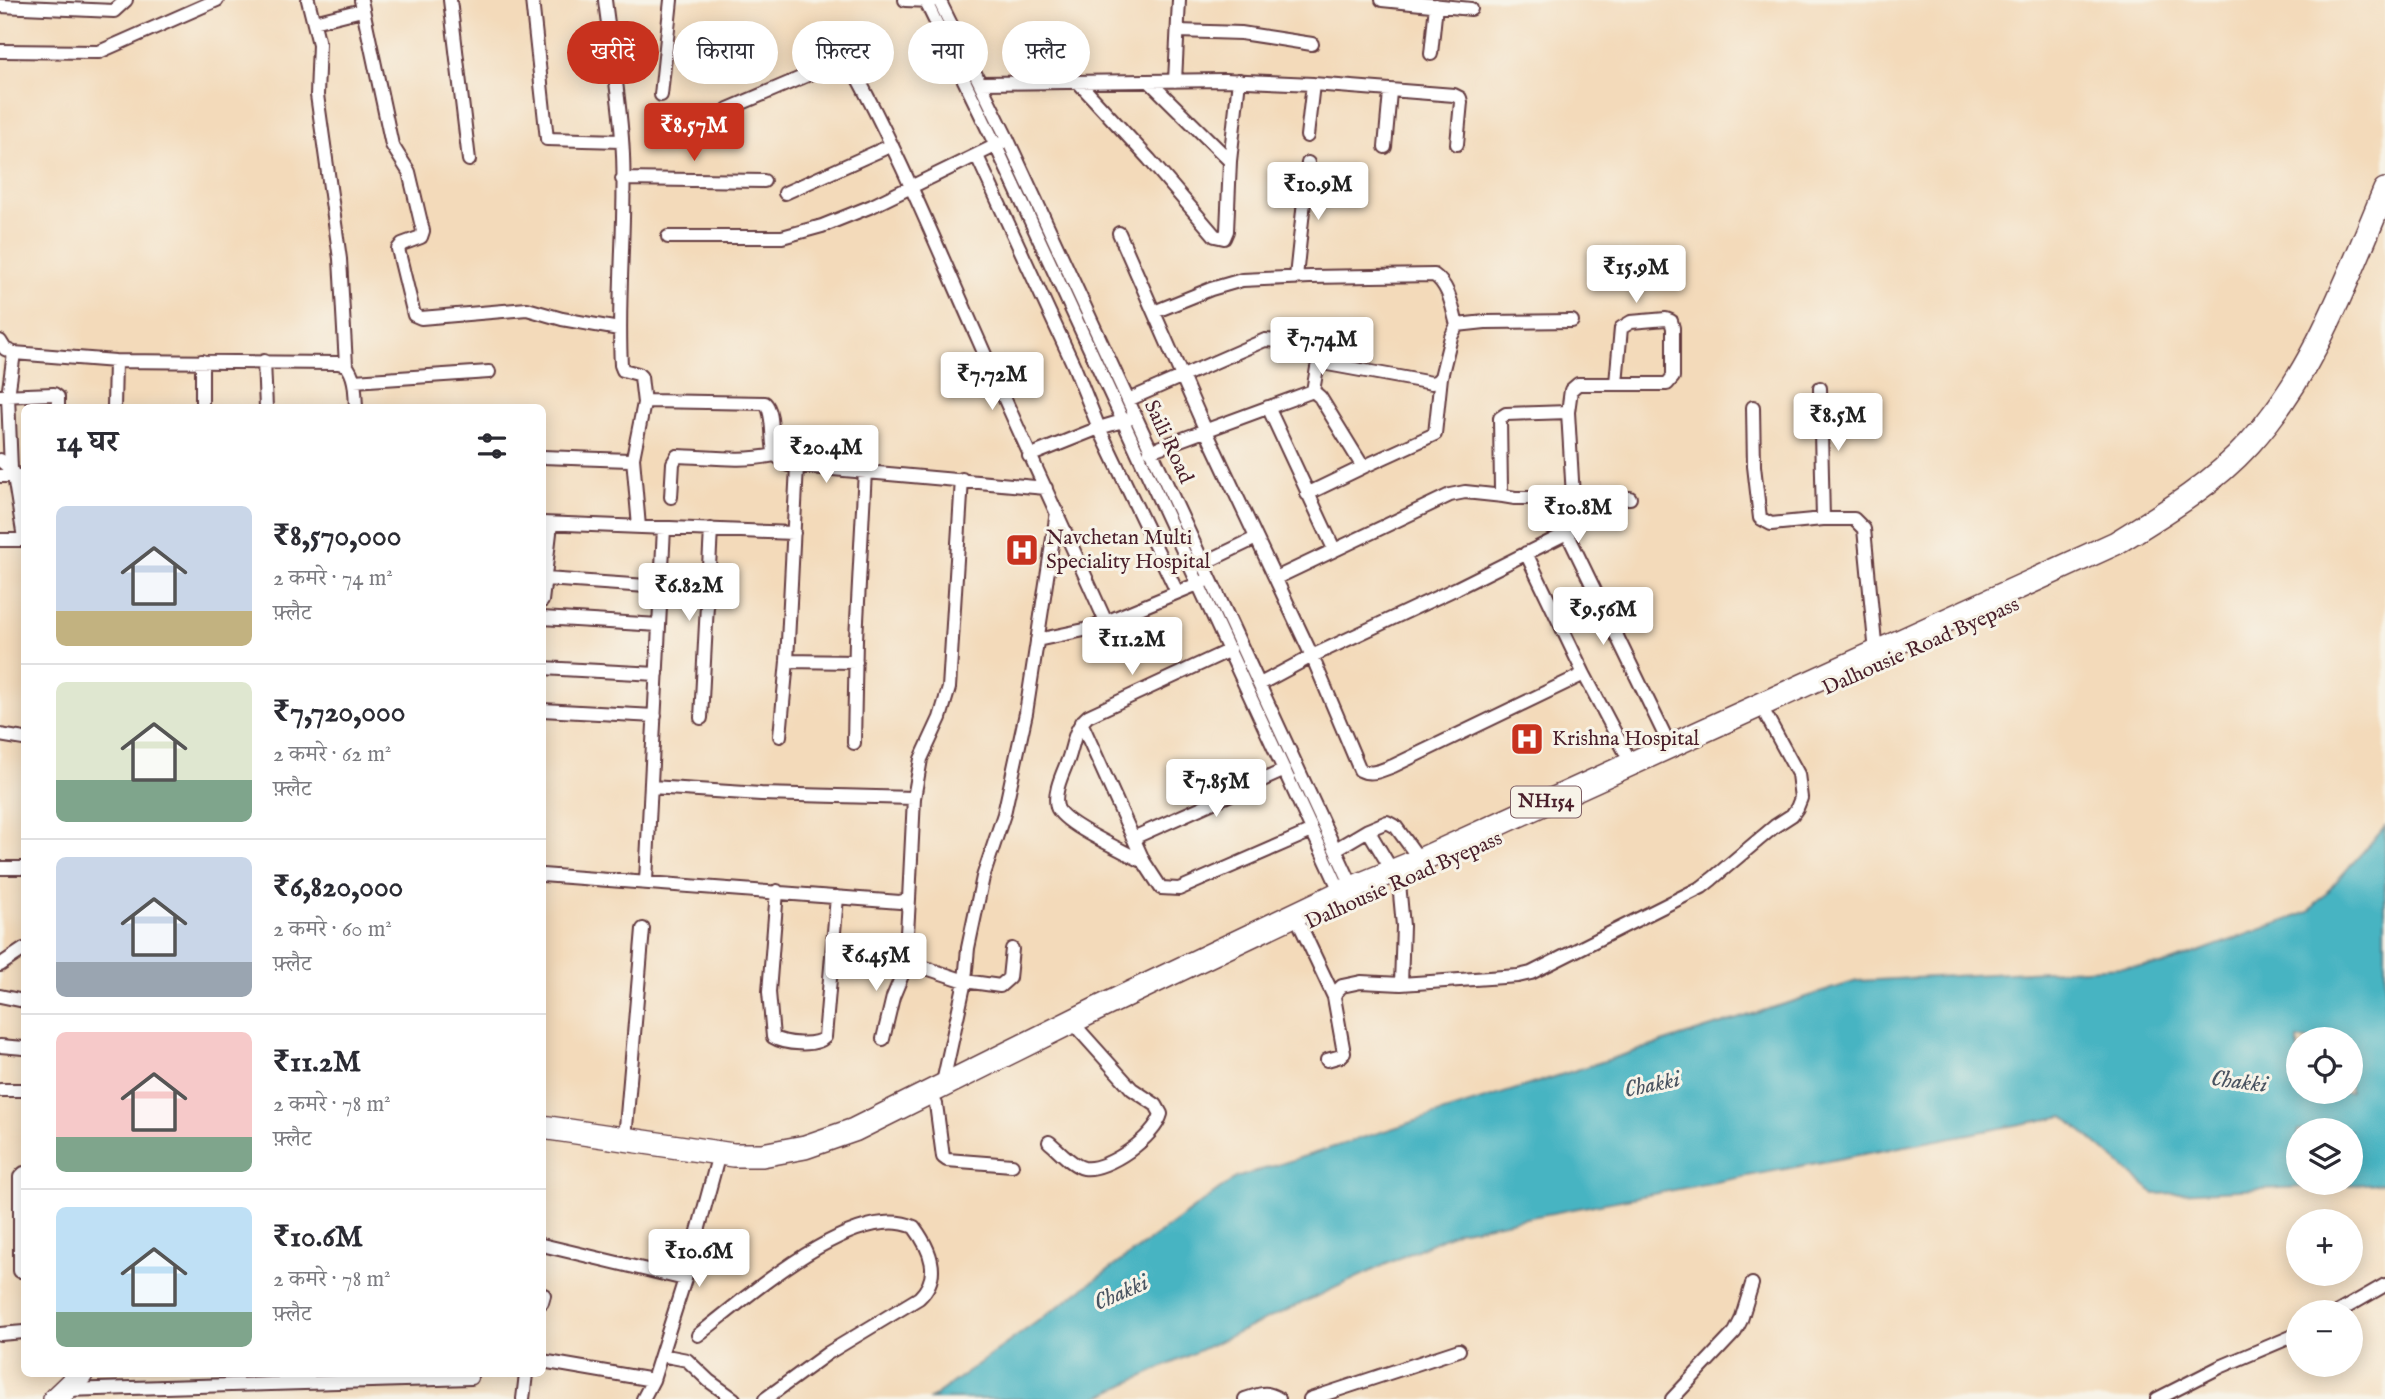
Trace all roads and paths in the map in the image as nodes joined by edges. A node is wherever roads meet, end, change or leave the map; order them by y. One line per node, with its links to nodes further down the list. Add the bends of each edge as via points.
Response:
1 (126, 0): 15 (street, via 114,10)
2 (217, 0): 21 (street, via 99,52)
3 (308, 0): 18 (street)
4 (450, 0): 40 (street)
5 (532, 0): 34 (street, via 547,139)
6 (605, 0): 34 (street)
7 (671, 0): 31 (street)
8 (905, 0): 11 (street)
9 (1180, 0): 19 (street)
10 (1382, 0): 12 (street)
11 (933, 1): 17 (street, Saili Road); 35 (street)
12 (1415, 1): 14 (street)
13 (362, 5): 18 (street); 55 (street, via 392,145 409,172 423,231 421,237 398,249 414,315 527,309)
14 (1436, 5): 16 (street); 22 (street)
15 (0, 6)
16 (1471, 9)
17 (944, 21)
18 (314, 22): 62 (street, via 319,44 317,95 340,259)
19 (1178, 31): 20 (street, via 1241,33); 25 (street)
20 (1312, 44)
21 (0, 51)
22 (1430, 54)
23 (1239, 80): 25 (street); 29 (street); 41 (street)
24 (1149, 81): 25 (street); 26 (street); 41 (street)
25 (1175, 81)
26 (1090, 82)
27 (980, 84): 35 (street, Saili Road)
28 (1080, 84): 41 (street, via 1219,239 1224,239 1227,231)
29 (1314, 84): 30 (street); 33 (street)
30 (1390, 92): 36 (street, via 1460,98); 38 (street)
31 (661, 95)
32 (728, 110): 37 (street, via 844,60)
33 (1307, 136)
34 (621, 141): 43 (street)
35 (1002, 143): 39 (street); 71 (street, Saili Road); 82 (street)
36 (1457, 144)
37 (892, 145): 45 (street); 47 (street)
38 (1385, 147)
39 (977, 156): 45 (street); 83 (street)
40 (469, 160)
41 (1230, 161)
42 (1308, 163): 51 (street)
43 (622, 179): 44 (street); 55 (street)
44 (764, 181)
45 (911, 187): 50 (street, via 798,234); 87 (street)
46 (2385, 190): 128 (highway, NH154, via 2305,366 2249,444 2213,478 2116,543)
47 (785, 193)
48 (2385, 226): 138 (highway, Dalhousie Road Byepass / NH154, via 2324,362 2297,406 2255,458 2212,498 2113,559)
49 (1119, 233): 52 (street)
50 (668, 237)
51 (1296, 277): 52 (street, via 1227,283); 54 (street, via 1434,275 1445,287)
52 (1154, 312): 64 (street)
53 (1572, 321): 54 (street)
54 (1457, 325): 65 (street)
55 (619, 329): 72 (street, via 621,368 641,377)
56 (0, 341): 57 (street)
57 (14, 354): 60 (street); 70 (street)
58 (202, 360): 59 (street); 60 (street); 75 (street)
59 (264, 360): 62 (street); 76 (street)
60 (115, 361): 74 (street)
61 (1318, 362): 64 (street, via 1281,341 1265,340); 65 (street, via 1426,382); 69 (street)
62 (346, 365): 66 (street)
63 (489, 372): 66 (street)
64 (1181, 375): 71 (street); 84 (street)
65 (1441, 377): 92 (street, via 1435,434)
66 (354, 381): 77 (street)
67 (1616, 383): 67 (street, via 1662,386 1671,382 1671,321 1631,322 1622,328); 80 (street, via 1573,387)
68 (1820, 388): 103 (street)
69 (1313, 391): 78 (street); 92 (street)
70 (4, 396): 73 (street, via 54,394); 94 (street)
71 (1128, 400): 81 (street, Saili Road)
72 (644, 403): 86 (street, via 765,403 770,409); 89 (street)
73 (58, 404)
74 (114, 404)
75 (202, 404)
76 (266, 404)
77 (356, 404)
78 (1268, 407): 84 (street); 97 (street)
79 (1754, 407): 103 (street, via 1760,518 1771,524)
80 (1568, 412): 98 (street, via 1500,418); 100 (street)
81 (1136, 416): 82 (street); 85 (street, Saili Road)
82 (1122, 422): 83 (street); 120 (street)
83 (1098, 428): 87 (street); 122 (street)
84 (1206, 431): 85 (street); 111 (street)
85 (1150, 451): 116 (street, Saili Road)
86 (775, 455): 91 (street); 99 (street, via 720,460 677,456)
87 (1029, 456): 96 (street)
88 (546, 457): 89 (street)
89 (634, 458): 106 (street)
90 (0, 460): 94 (street)
91 (797, 466): 93 (street); 109 (street)
92 (1363, 467): 97 (street)
93 (865, 471): 95 (street); 131 (street)
94 (12, 474): 104 (street)
95 (962, 479): 96 (street); 149 (street, via 949,688 920,759)
96 (1046, 488): 102 (street)
97 (1307, 494): 114 (street)
98 (1503, 496): 100 (street); 114 (street, via 1450,495)
99 (671, 497)
100 (1573, 497): 101 (street); 110 (street)
101 (1630, 498)
102 (1057, 512): 124 (street); 126 (street)
103 (1823, 519): 128 (street, via 1854,519 1864,529)
104 (21, 523)
105 (547, 523): 106 (street); 118 (street)
106 (639, 527): 107 (street)
107 (664, 528): 108 (street); 121 (street)
108 (711, 529): 109 (street); 139 (street)
109 (794, 533): 130 (street)
110 (1567, 533): 115 (street); 145 (street)
111 (1255, 538): 116 (street); 117 (street)
112 (21, 539): 113 (street)
113 (0, 540)
114 (1334, 549): 117 (street)
115 (1526, 553): 129 (street); 134 (street)
116 (1204, 564): 119 (street, Saili Road)
117 (1276, 578): 129 (street)
118 (546, 579): 121 (street)
119 (1212, 579): 120 (street); 135 (street, Saili Road)
120 (1198, 583): 122 (street); 127 (street)
121 (661, 587): 125 (street)
122 (1177, 592): 124 (street)
123 (546, 618): 125 (street)
124 (1106, 622): 126 (street)
125 (659, 625): 133 (street)
126 (1037, 640): 171 (street, via 1026,713 1004,814 983,877)
127 (1230, 650): 140 (street); 147 (street)
128 (1876, 653): 145 (highway, NH154)
129 (1312, 656): 134 (street, via 1356,765 1366,773 1393,766); 135 (street)
130 (787, 661): 131 (street); 142 (street)
131 (856, 662): 144 (street)
132 (546, 668): 133 (street)
133 (657, 674): 137 (street)
134 (1584, 674): 146 (street)
135 (1260, 684): 153 (street, Saili Road)
136 (546, 710): 137 (street)
137 (654, 716): 148 (street)
138 (1767, 717): 159 (highway, Dalhousie Road Byepass / NH154); 172 (street, via 1798,774 1801,798 1792,815 1702,887 1531,973)
139 (701, 718)
140 (1081, 722): 152 (street); 155 (street, via 1056,796 1059,811 1086,832)
141 (0, 735): 143 (street)
142 (780, 736)
143 (21, 738)
144 (854, 743)
145 (1670, 747): 146 (highway, NH154)
146 (1631, 763): 154 (highway, NH154)
147 (1285, 771): 151 (street); 152 (street)
148 (651, 787): 149 (street); 160 (street)
149 (914, 798): 164 (street)
150 (1368, 830): 153 (street); 154 (street, via 1392,823); 159 (street)
151 (1312, 831): 155 (street, via 1179,889 1161,888); 163 (street)
152 (1133, 838): 155 (street)
153 (1336, 849): 163 (street, Saili Road)
154 (1420, 860): 159 (highway, NH154)
155 (1144, 862)
156 (0, 868): 157 (street)
157 (21, 868)
158 (546, 875): 160 (street)
159 (1396, 877): 163 (highway, Dalhousie Road Byepass / NH154); 172 (street, via 1403,917)
160 (646, 881): 161 (street)
161 (777, 891): 162 (street); 162 (street, via 769,992 773,1037 784,1041 817,1043 825,1037)
162 (837, 897): 164 (street)
163 (1350, 897): 165 (highway, Dalhousie Road Byepass / NH154); 183 (highway, NH154, via 1099,1008)
164 (909, 899): 169 (street)
165 (1301, 928): 174 (street); 176 (highway, Dalhousie Road Byepass / NH154)
166 (643, 929): 185 (street)
167 (1012, 949): 171 (street, via 1006,983 993,986)
168 (21, 951): 170 (street)
169 (908, 961): 171 (street); 177 (street, via 893,996)
170 (0, 965)
171 (965, 981): 183 (street)
172 (1401, 984): 174 (street, via 1348,983)
173 (0, 996): 175 (street)
174 (1334, 997): 180 (street, via 1344,1053)
175 (21, 1000)
176 (1080, 1031): 183 (highway, Dalhousie Road Byepass / NH154); 187 (street, via 1132,1089 1156,1105 1160,1121 1121,1156 1091,1167 1079,1166)
177 (883, 1039)
178 (0, 1046): 179 (street)
179 (21, 1048)
180 (1327, 1060)
181 (0, 1090): 182 (street)
182 (21, 1090)
183 (939, 1096): 185 (highway, NH154, via 781,1153 722,1154); 188 (highway, Dalhousie Road Byepass / NH154, via 830,1155 759,1168); 189 (street, via 943,1157)
184 (546, 1129): 185 (highway, NH154)
185 (625, 1139)
186 (546, 1140): 188 (highway, Dalhousie Road Byepass / NH154)
187 (1049, 1142)
188 (716, 1165): 193 (street)
189 (1012, 1165)
190 (21, 1176): 192 (street)
191 (546, 1246): 193 (street)
192 (21, 1270)
193 (685, 1279): 202 (street)
194 (1752, 1284): 216 (street, via 1735,1332)
195 (2385, 1285): 196 (street)
196 (2359, 1300)
197 (21, 1332): 198 (street)
198 (0, 1334)
199 (698, 1335): 212 (street, via 799,1257 842,1235 876,1224 914,1227 932,1266 926,1291)
200 (2286, 1339): 217 (street)
201 (1459, 1350): 215 (street)
202 (661, 1355): 206 (street); 211 (street, via 687,1360)
203 (546, 1362): 206 (street)
204 (526, 1377): 209 (street)
205 (471, 1378): 207 (street)
206 (653, 1380): 210 (street)
207 (66, 1384): 208 (highway)
208 (40, 1399)
209 (523, 1399)
210 (643, 1399)
211 (734, 1399)
212 (765, 1399)
213 (1245, 1399): 214 (street, via 1265,1393)
214 (1279, 1399)
215 (1310, 1399)
216 (1672, 1399)
217 (2157, 1399)

